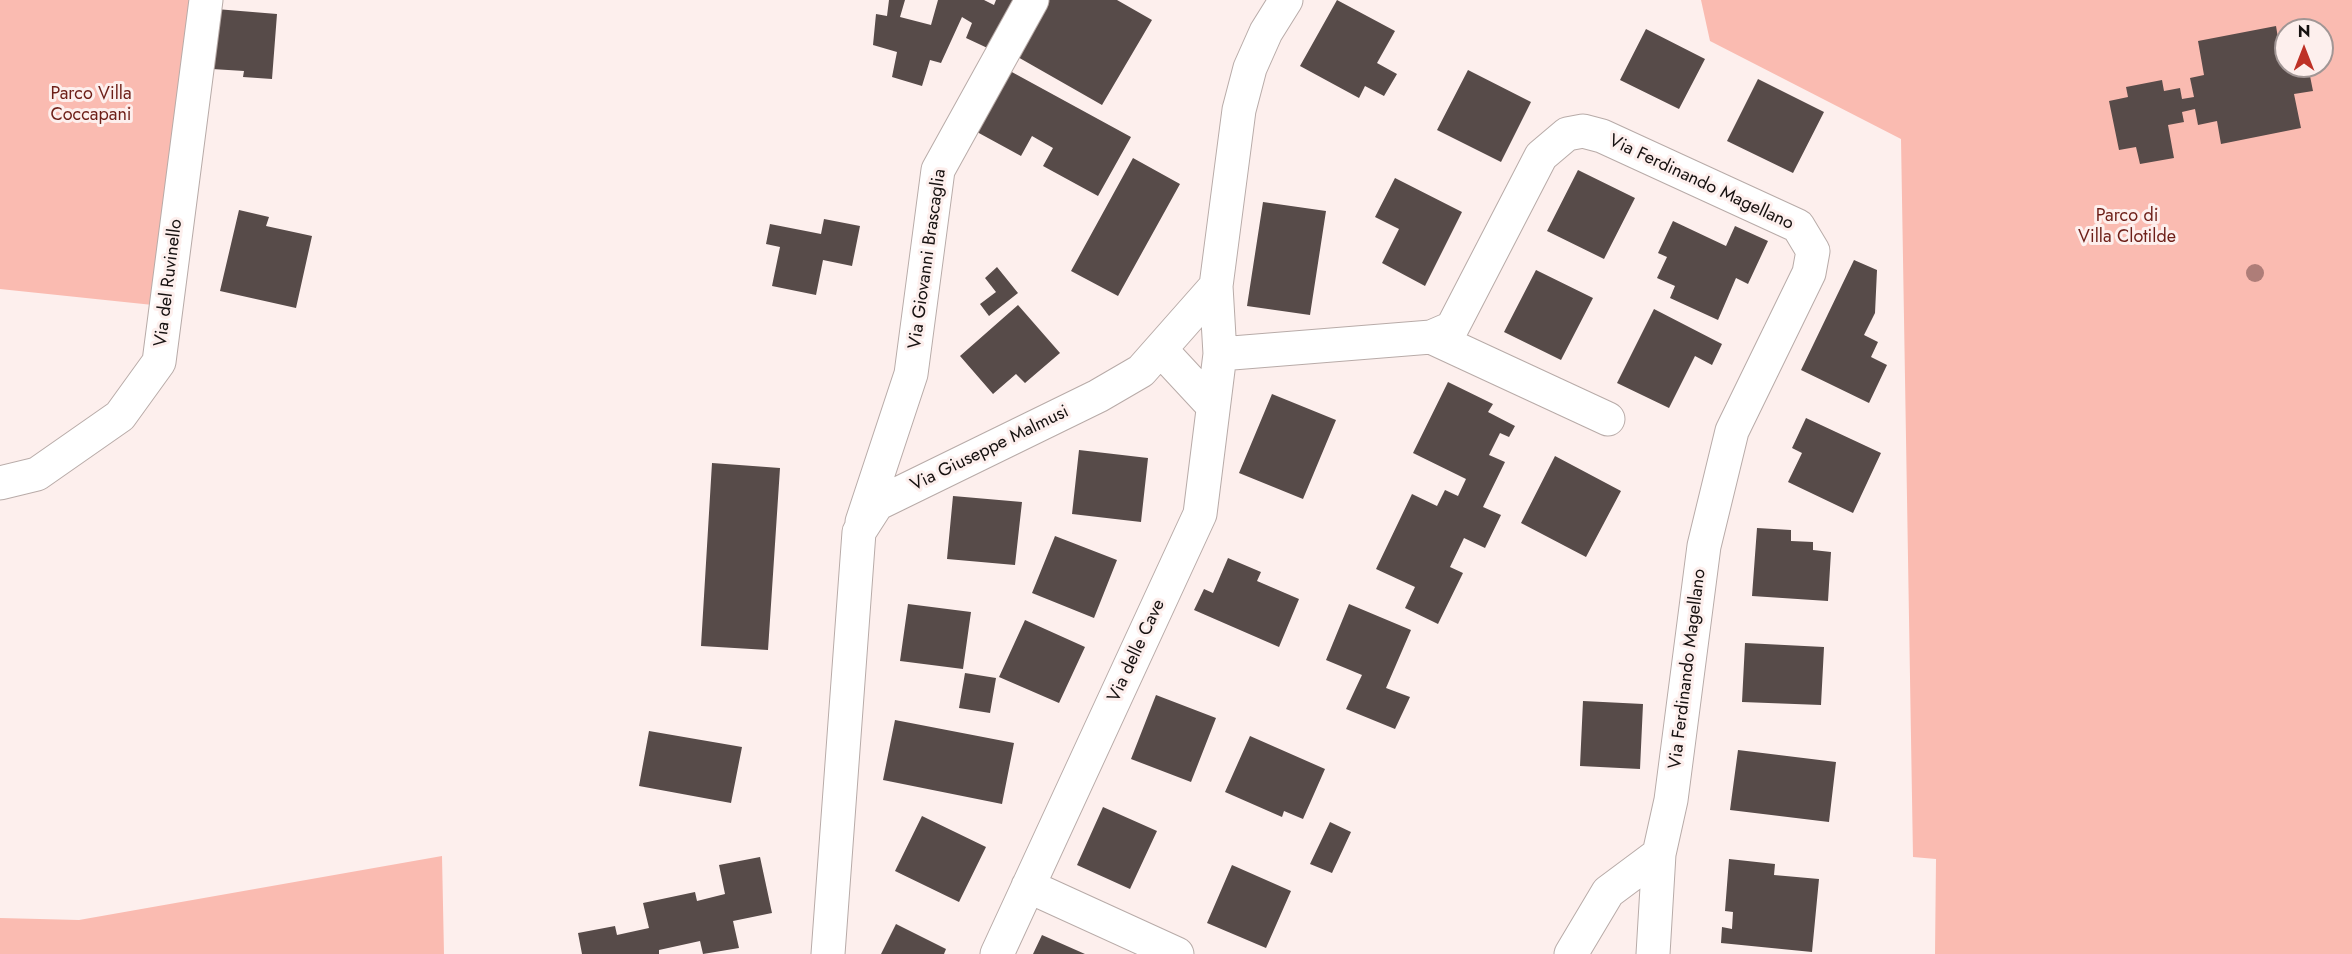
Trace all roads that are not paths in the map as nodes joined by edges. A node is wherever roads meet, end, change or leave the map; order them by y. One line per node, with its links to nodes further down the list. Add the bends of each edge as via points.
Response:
1 (206, 0): 10 (street, Via del Ruvinello, via 159,362 120,416 37,474)
2 (1032, 0): 11 (street, Via Giovanni Brascaglia, via 938,170 911,374)
3 (1286, 0): 4 (street, via 1250,68 1239,110)
4 (1216, 286): 6 (street, Via Giuseppe Malmusi); 7 (street, Via delle Cave)
5 (1431, 337): 7 (street, Via Ferdinando Magellano); 9 (street, Via Ferdinando Magellano); 12 (street, Via Ferdinando Magellano, via 1452,327 1541,156 1567,134 1583,131 1602,136 1798,226 1813,251 1809,273 1764,362 1730,443 1704,546 1671,800)
6 (1161, 350): 8 (street); 11 (street, Via Giuseppe Malmusi, via 1141,371 1098,396 877,504)
7 (1220, 354): 8 (street, Via delle Cave)
8 (1213, 406): 13 (street, Via delle Cave, via 1200,514)
9 (1608, 419)
10 (0, 483)
11 (859, 532): 14 (street, Via Giuseppe Malmusi)
12 (1659, 854): 17 (street, via 1608,891); 18 (street, Via Ferdinando Magellano)
13 (1028, 886): 15 (street, Via delle Cave); 16 (street)
14 (828, 954)
15 (997, 954)
16 (1177, 954)
17 (1571, 954)
18 (1653, 954)

